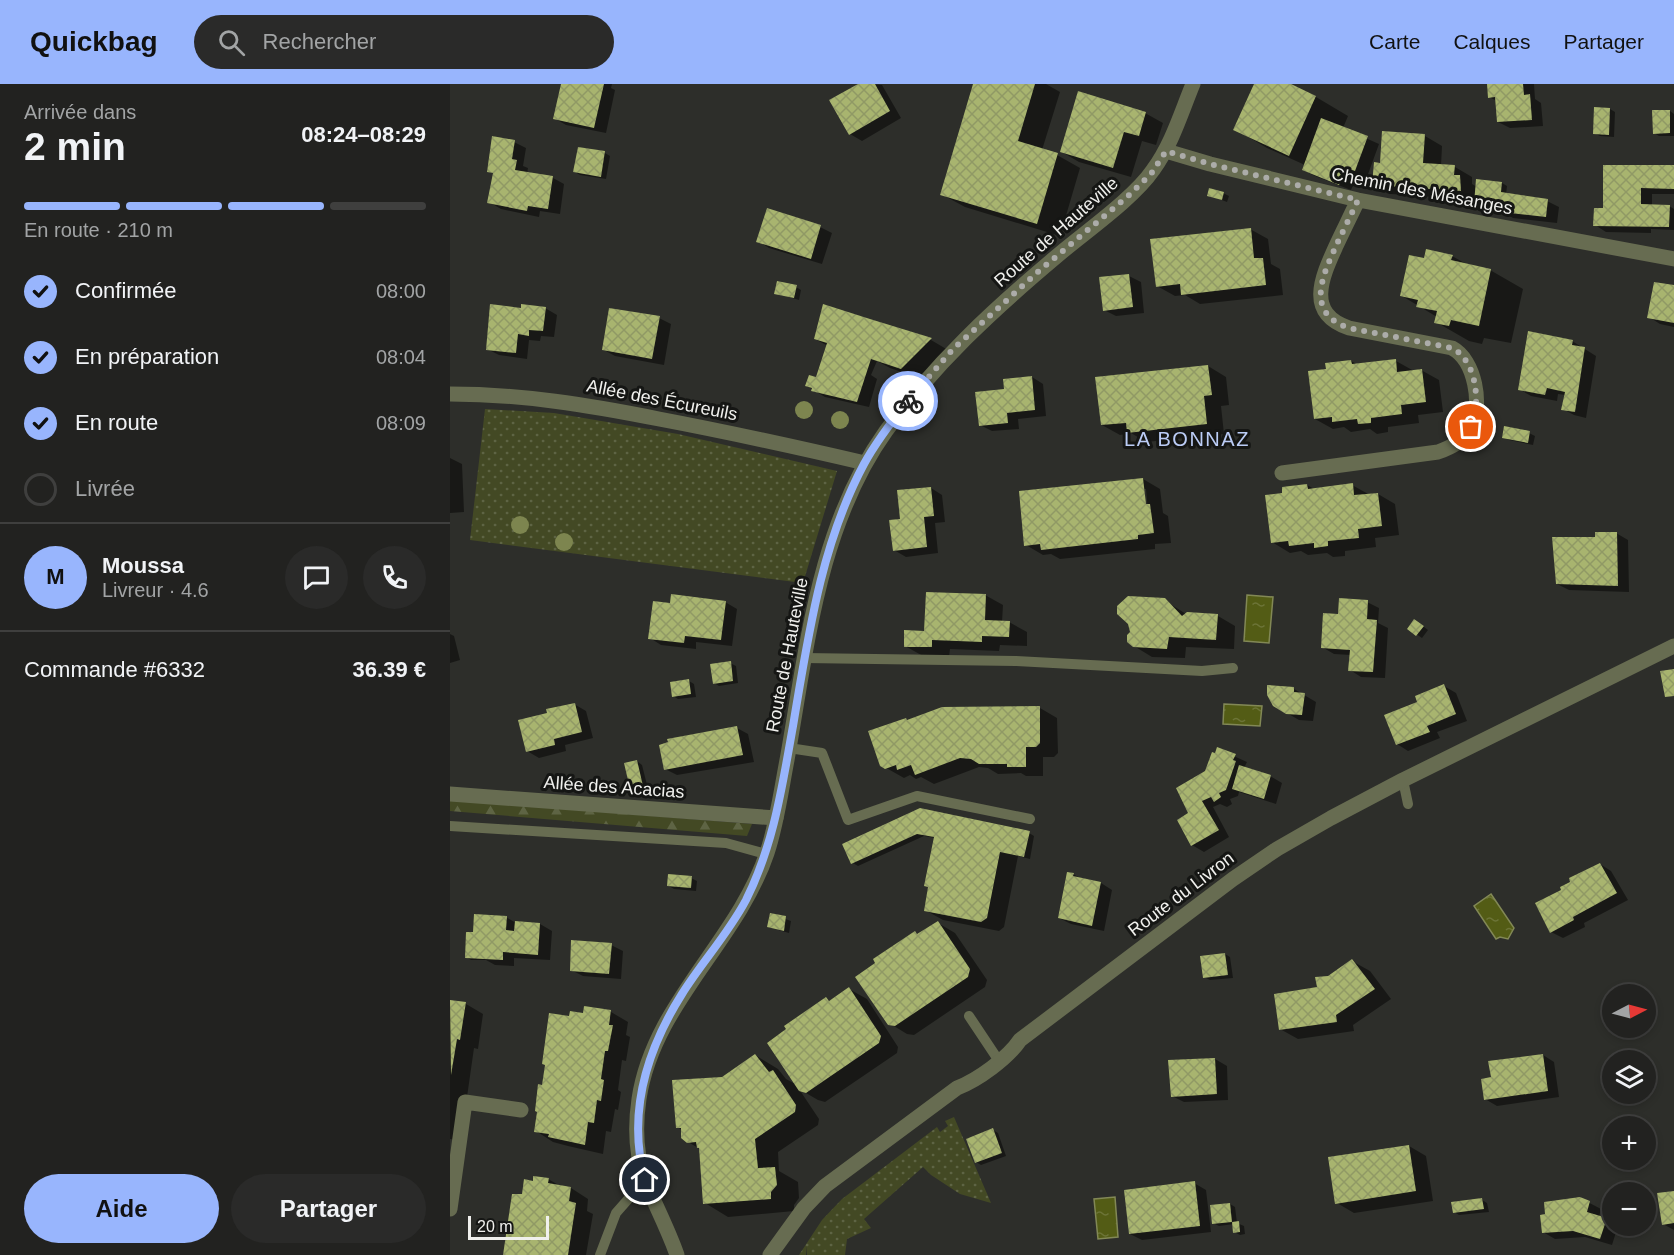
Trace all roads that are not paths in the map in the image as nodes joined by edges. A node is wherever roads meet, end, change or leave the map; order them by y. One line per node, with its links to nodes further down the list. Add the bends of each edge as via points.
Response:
1 (1192, 84): 2 (street, Route de Hauteville)
2 (1166, 151): 3 (street, Chemin des Mésanges); 6 (street, Route de Hauteville, via 1151,174 1127,197 953,349 907,402)
3 (1358, 200): 4 (street, Chemin des Mésanges); 7 (street, via 1322,276 1320,294 1324,310 1335,322 1349,328 1459,352 1474,383 1474,419 1460,441 1438,452)
4 (1674, 259)
5 (450, 394): 6 (street, Allée des Écureuils, via 583,404)
6 (865, 463): 9 (street, Route de Hauteville, via 821,578)
7 (1282, 473)
8 (1674, 646): 12 (street, Route du Livron)
9 (804, 658): 10 (lane, via 1016,661 1202,671); 11 (street, Route de Hauteville)
10 (1233, 668)
11 (789, 748): 15 (street, Route de Hauteville); 16 (lane, via 822,753 848,820 918,796)
12 (1403, 780): 14 (lane); 20 (street, Route du Livron, via 1322,823 1242,873 1020,1040)
13 (450, 794): 15 (street, Allée des Acacias)
14 (1408, 804)
15 (776, 818): 18 (street, Route de Hauteville)
16 (1030, 819)
17 (450, 826): 18 (lane, via 726,843)
18 (766, 854): 22 (street, Route de Hauteville, via 745,902 682,994 655,1045 642,1086 637,1121)
19 (969, 1016): 20 (lane)
20 (999, 1061): 26 (street, Route du Livron, via 825,1186)
21 (521, 1110): 23 (street, via 465,1102)
22 (645, 1180): 24 (lane, via 616,1213); 25 (street, Route de Hauteville)
23 (450, 1209)
24 (600, 1255)
25 (677, 1255)
26 (770, 1255)

